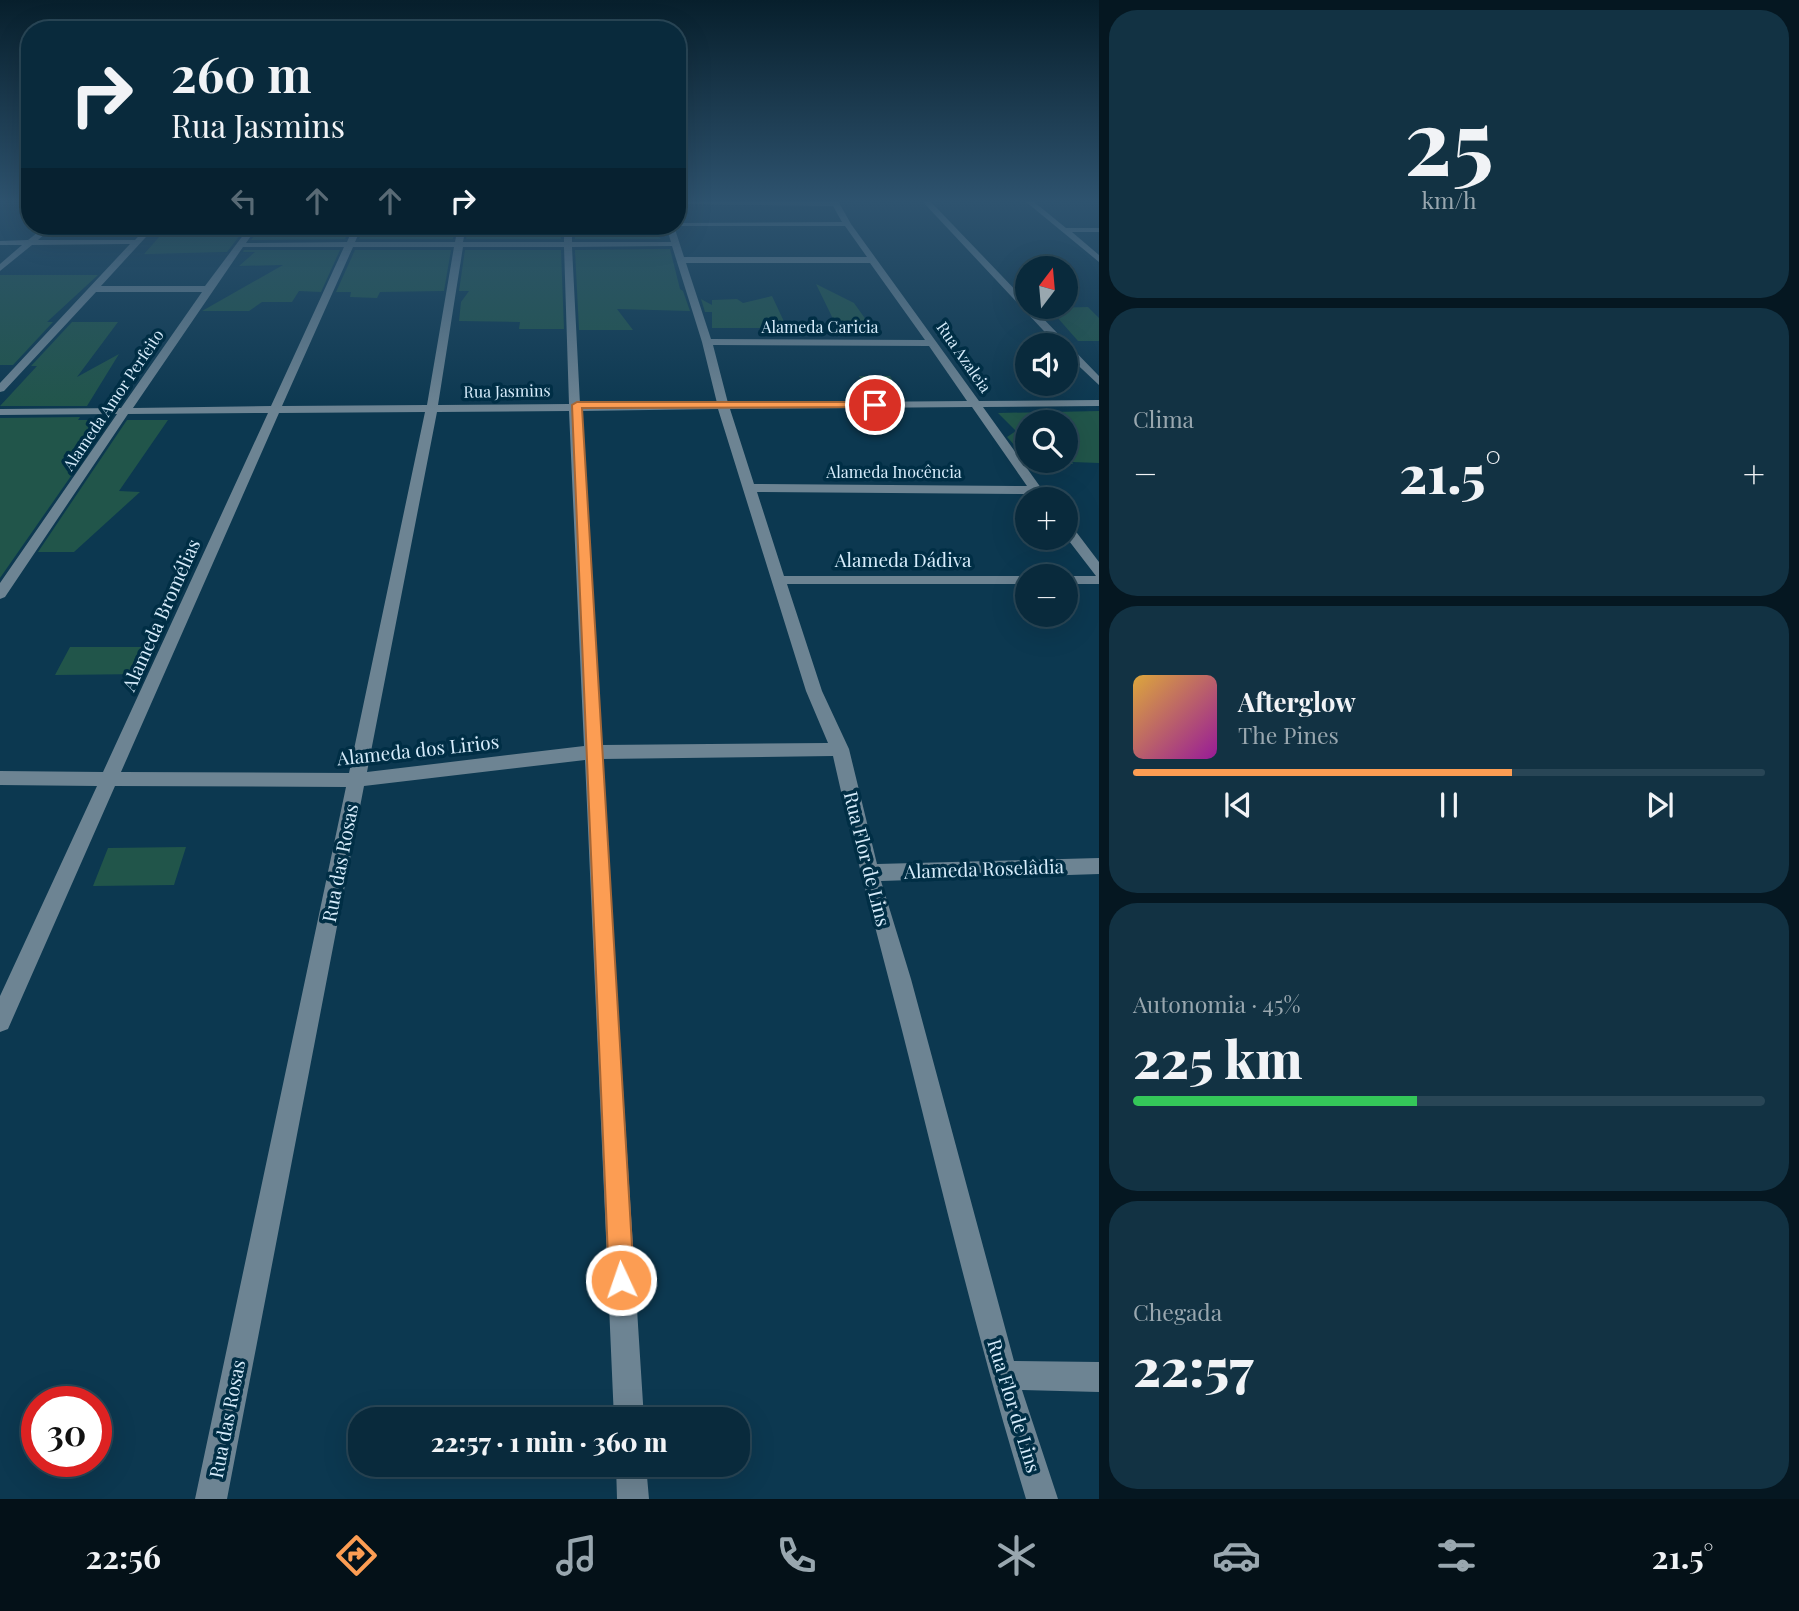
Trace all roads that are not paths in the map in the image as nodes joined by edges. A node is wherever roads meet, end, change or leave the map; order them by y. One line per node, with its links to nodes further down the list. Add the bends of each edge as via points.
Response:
1 (112, 271): 9 (street)
2 (222, 271): 10 (street, Alameda Amor Perfeito)
3 (339, 271): 22 (street, Alameda Bromélias)
4 (454, 271): 21 (street, Rua das Rosas)
5 (569, 271): 18 (street)
6 (685, 271): 12 (street, Rua Flor de Lins)
7 (881, 271): 13 (street, Rua Azaleia)
8 (993, 271): 11 (street)
9 (96, 289): 10 (street); 16 (street)
10 (208, 289): 23 (street, Alameda Amor Perfeito)
11 (1052, 333)
12 (707, 342): 13 (street, Alameda Caricia); 20 (street, Rua Flor de Lins)
13 (934, 343): 19 (street, Rua Azaleia)
14 (1078, 360): 15 (street)
15 (1099, 382)
16 (0, 389)
17 (1099, 403): 19 (street, Rua Jasmins)
18 (577, 405): 20 (street, Rua Jasmins); 21 (street, Rua Jasmins); 36 (street)
19 (976, 405): 20 (street, Rua Jasmins); 25 (street, Rua Azaleia)
20 (723, 406): 26 (street, Rua Flor de Lins)
21 (432, 407): 22 (street, Rua Jasmins); 39 (street, Rua das Rosas)
22 (275, 410): 23 (street, Rua Jasmins); 38 (street, Alameda Bromélias)
23 (125, 411): 24 (street, Rua Jasmins); 34 (street, Alameda Amor Perfeito)
24 (0, 412)
25 (1035, 487)
26 (752, 488): 27 (street, Alameda Inocência); 30 (street, Rua Flor de Lins)
27 (1015, 493)
28 (1078, 544): 29 (street)
29 (1099, 572)
30 (779, 580): 31 (street, Alameda Dádiva); 35 (street, Rua Flor de Lins, via 814,691)
31 (1015, 580)
32 (1078, 580): 33 (street)
33 (1099, 580)
34 (0, 594)
35 (840, 749): 36 (street, Alameda dos Lirios); 41 (street, Rua Flor de Lins)
36 (593, 752): 39 (street, Alameda dos Lirios); 45 (street)
37 (0, 778): 38 (street, Alameda dos Lirios)
38 (108, 779): 39 (street, Alameda dos Lirios); 42 (street, Alameda Bromélias)
39 (357, 780): 47 (street, Rua das Rosas)
40 (1099, 866): 41 (street, Alameda Roselâdia)
41 (869, 873): 43 (street, Rua Flor de Lins)
42 (0, 1021)
43 (1003, 1375): 44 (street); 49 (street, Rua Flor de Lins)
44 (1099, 1377)
45 (628, 1407)
46 (632, 1477): 48 (street)
47 (211, 1499)
48 (633, 1499)
49 (1042, 1499)

